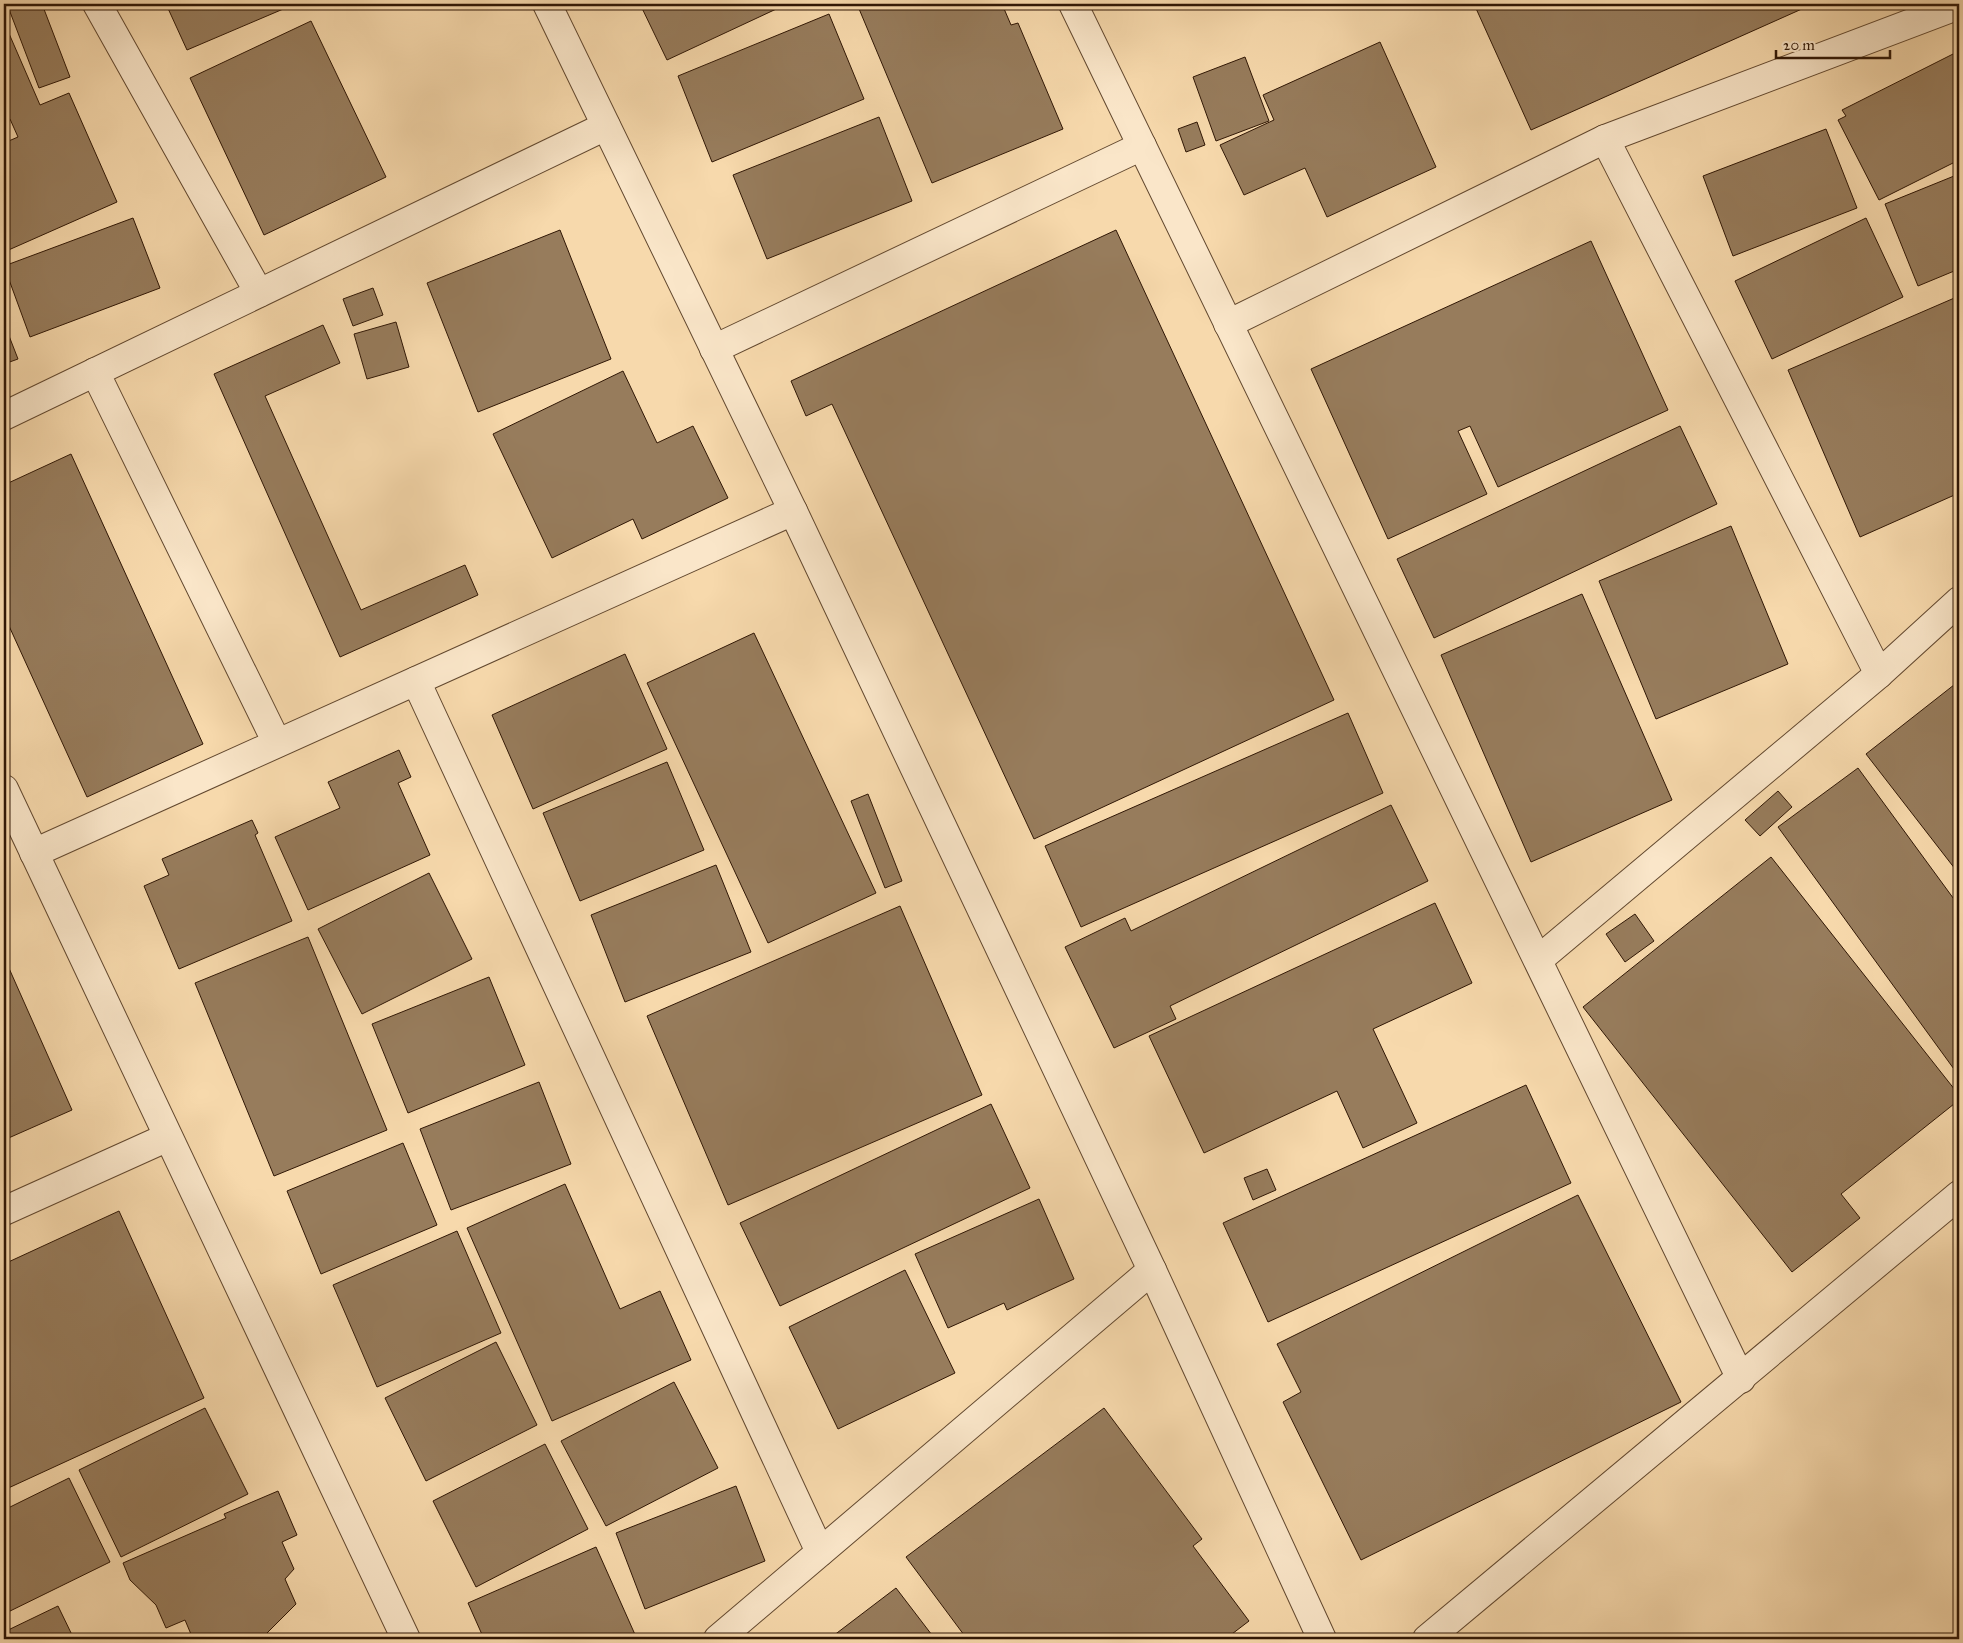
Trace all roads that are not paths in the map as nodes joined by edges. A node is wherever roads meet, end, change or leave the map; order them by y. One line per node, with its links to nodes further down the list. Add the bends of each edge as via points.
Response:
1 (97, 4): 8 (street)
2 (547, 4): 5 (street)
3 (1073, 4): 7 (street)
4 (1959, 5): 6 (street)
5 (606, 126): 8 (street); 10 (street)
6 (1605, 139): 9 (street); 15 (street)
7 (1142, 146): 9 (street); 10 (street)
8 (259, 293): 11 (street)
9 (1228, 324): 20 (street)
10 (714, 349): 13 (street)
11 (95, 372): 12 (street); 17 (street)
12 (4, 416)
13 (793, 511): 16 (street); 24 (street)
14 (1959, 601): 15 (street)
15 (1879, 674): 20 (street)
16 (416, 681): 17 (street); 26 (street)
17 (277, 743): 19 (street)
18 (4, 788): 19 (street)
19 (34, 853): 21 (street)
20 (1538, 960): 25 (street)
21 (168, 1137): 23 (street); 27 (street)
22 (1959, 1195): 25 (street)
23 (4, 1211)
24 (1152, 1270): 26 (street); 29 (street)
25 (1741, 1379): 30 (street)
26 (820, 1552): 28 (street)
27 (406, 1639)
28 (718, 1639)
29 (1322, 1639)
30 (1426, 1639)

